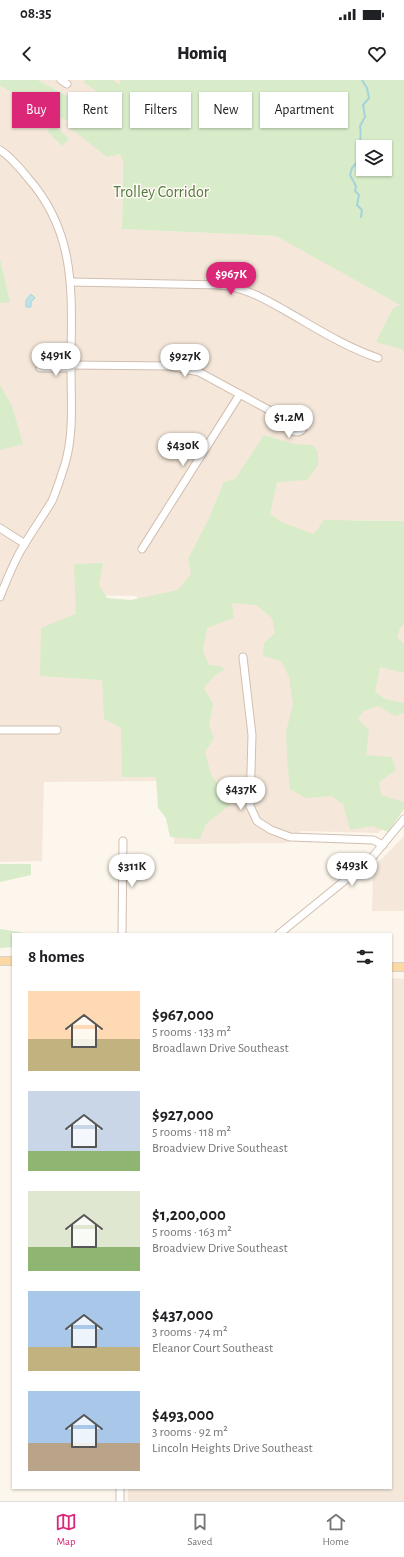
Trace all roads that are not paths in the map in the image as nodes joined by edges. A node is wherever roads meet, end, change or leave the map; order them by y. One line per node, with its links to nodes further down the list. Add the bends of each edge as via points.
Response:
1 (60, 80): 2 (street)
2 (67, 84)
3 (0, 150): 4 (street, via 35,185 46,202 64,240)
4 (71, 282): 5 (street, via 236,287 260,297 359,352); 6 (street)
5 (378, 358)
6 (71, 366): 7 (street); 8 (street, via 183,368 199,372); 11 (street, via 70,426 66,461 52,500)
7 (40, 368)
8 (240, 394): 9 (street); 12 (street)
9 (291, 422)
10 (0, 528): 11 (street)
11 (25, 544): 13 (street)
12 (142, 549)
13 (0, 597)
14 (243, 657): 19 (street, via 252,735 250,806 257,821 290,837 373,840)
15 (0, 730): 16 (street)
16 (57, 730)
17 (404, 819): 19 (street)
18 (123, 841): 20 (street)
19 (383, 845): 21 (street, via 370,860)
20 (122, 933)
21 (280, 933)
22 (0, 961): 23 (main road)
23 (12, 961)
24 (392, 967): 25 (main road)
25 (404, 967)
26 (120, 1489): 27 (street)
27 (120, 1501)

